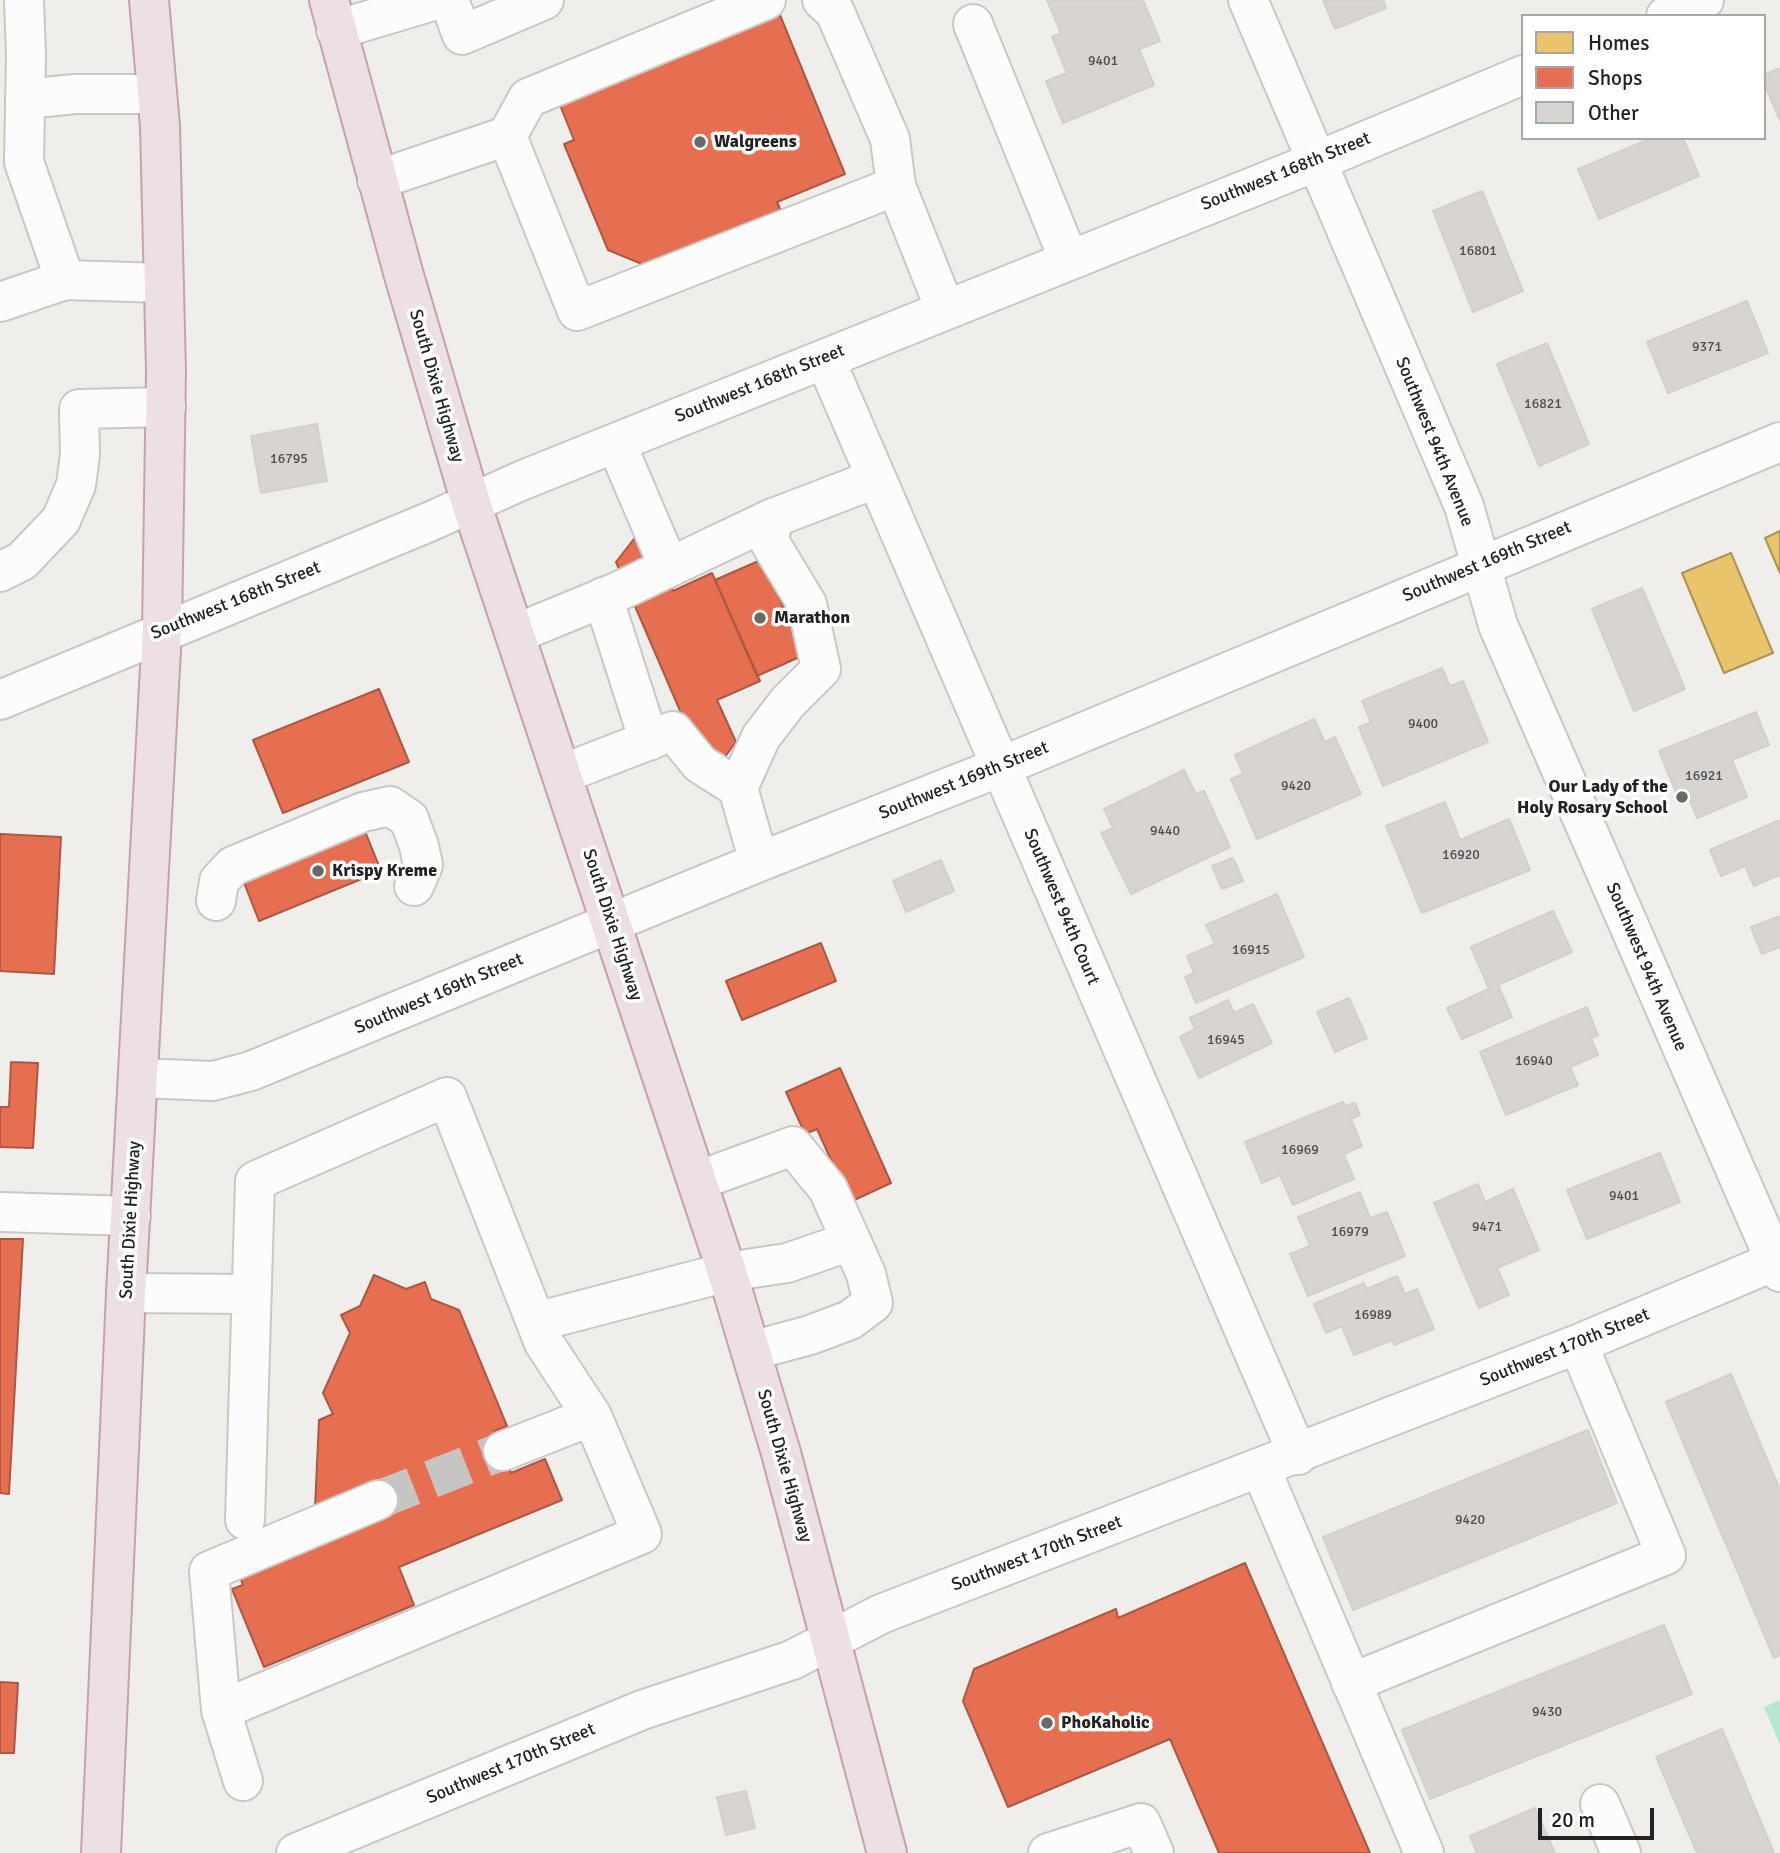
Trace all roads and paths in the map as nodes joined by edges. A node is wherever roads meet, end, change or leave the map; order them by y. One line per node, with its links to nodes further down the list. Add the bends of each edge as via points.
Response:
1 (23, 0): 15 (street)
2 (149, 0): 14 (highway, South Dixie Highway)
3 (436, 0): 11 (street)
4 (449, 0): 5 (street, via 462,35)
5 (544, 0)
6 (766, 0): 16 (street, via 528,98)
7 (822, 0): 20 (street, via 835,12 890,139)
8 (1248, 0): 18 (street, Southwest 94th Avenue)
9 (1704, 0): 10 (street)
10 (1671, 14)
11 (332, 15): 19 (highway, South Dixie Highway)
12 (973, 24): 21 (street)
13 (1521, 76): 18 (street, Southwest 168th Street)
14 (157, 94): 15 (street); 23 (highway, South Dixie Highway)
15 (25, 99): 17 (street)
16 (507, 136): 19 (street); 20 (street, via 577,311)
17 (13, 149): 22 (street, via 24,162)
18 (1315, 162): 21 (street, Southwest 168th Street); 34 (street, Southwest 94th Avenue, via 1464,506)
19 (377, 180): 31 (highway, South Dixie Highway)
20 (896, 186): 25 (street)
21 (1069, 260): 25 (street, Southwest 168th Street)
22 (65, 280): 23 (street); 24 (street)
23 (164, 283): 27 (highway, South Dixie Highway)
24 (0, 302)
25 (945, 309): 26 (street, Southwest 168th Street)
26 (825, 359): 29 (street, Southwest 168th Street); 30 (street, Southwest 94th Court)
27 (166, 407): 35 (street, via 79,409 76,485 61,520 22,561); 37 (highway, South Dixie Highway)
28 (1780, 442): 34 (street, Southwest 169th Street)
29 (616, 443): 31 (street, Southwest 168th Street); 33 (street)
30 (875, 479): 32 (street); 41 (street, Southwest 94th Court)
31 (471, 503): 37 (street, Southwest 168th Street); 38 (highway, South Dixie Highway)
32 (773, 518): 33 (street); 43 (street, via 769,541 807,604 821,669 761,737)
33 (668, 565): 36 (street)
34 (1480, 565): 41 (street, Southwest 169th Street); 53 (street, Southwest 94th Avenue, via 1498,625)
35 (0, 572)
36 (603, 597): 38 (street); 40 (street)
37 (162, 631): 39 (street, Southwest 168th Street); 48 (highway, South Dixie Highway)
38 (515, 634): 42 (highway, South Dixie Highway)
39 (0, 700)
40 (649, 741): 42 (street); 43 (street, via 673,731 700,764)
41 (1000, 767): 44 (street, Southwest 169th Street); 62 (street, Southwest 94th Court)
42 (562, 774): 47 (highway, South Dixie Highway)
43 (738, 788): 44 (street)
44 (759, 862): 47 (street, Southwest 169th Street)
45 (414, 886): 46 (street, via 423,865 419,846 409,819 390,806 363,812 233,866 219,881)
46 (216, 901)
47 (611, 922): 48 (street, Southwest 169th Street, via 251,1070 213,1081); 49 (highway, South Dixie Highway)
48 (139, 1078): 51 (highway, South Dixie Highway)
49 (697, 1181): 52 (street, via 793,1146 828,1189); 54 (highway, South Dixie Highway)
50 (0, 1212): 51 (street)
51 (131, 1216): 55 (highway, South Dixie Highway)
52 (851, 1241): 54 (street, via 787,1263); 59 (street, via 873,1303 850,1320)
53 (1778, 1264): 58 (street, Southwest 170th Street)
54 (727, 1272): 57 (street); 59 (highway, South Dixie Highway)
55 (126, 1293): 56 (street); 71 (highway, South Dixie Highway)
56 (252, 1293): 57 (street, via 255,1181 447,1097); 65 (street)
57 (536, 1322): 60 (street, via 544,1343)
58 (1578, 1344): 62 (street, Southwest 170th Street); 67 (street, via 1666,1555)
59 (751, 1351): 66 (highway, South Dixie Highway)
60 (592, 1416): 61 (street); 68 (street, via 642,1534)
61 (503, 1451)
62 (1298, 1455): 63 (street, Southwest 170th Street)
63 (1261, 1469): 66 (street, Southwest 170th Street, via 881,1614); 67 (street)
64 (378, 1500): 68 (street, via 209,1571)
65 (245, 1520)
66 (833, 1641): 72 (street, Southwest 170th Street, via 792,1660 642,1710); 73 (highway, South Dixie Highway)
67 (1351, 1683): 76 (street)
68 (221, 1710): 69 (street)
69 (243, 1781)
70 (1600, 1804): 77 (street)
71 (101, 1853)
72 (296, 1853)
73 (887, 1853)
74 (1048, 1853): 75 (street, via 1142,1823)
75 (1154, 1853)
76 (1424, 1853)
77 (1621, 1853)

